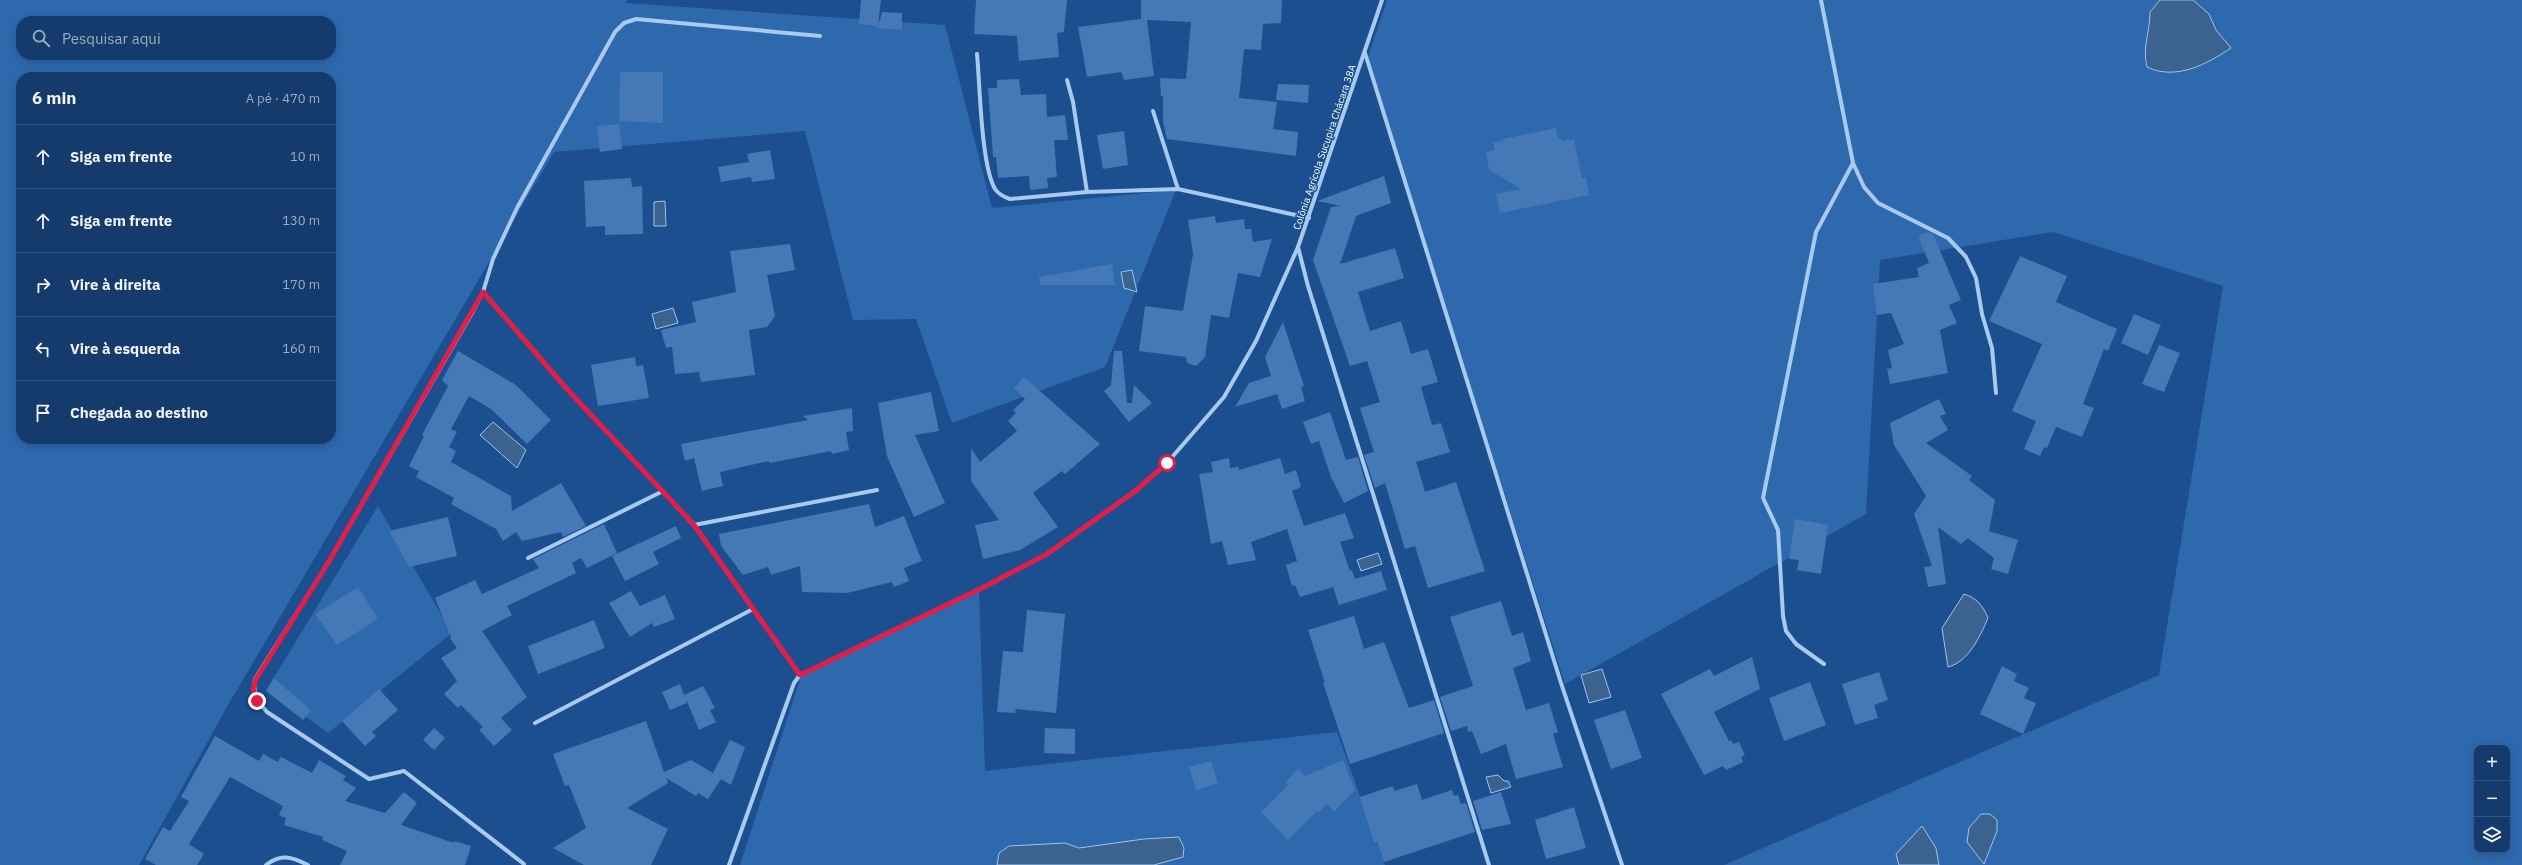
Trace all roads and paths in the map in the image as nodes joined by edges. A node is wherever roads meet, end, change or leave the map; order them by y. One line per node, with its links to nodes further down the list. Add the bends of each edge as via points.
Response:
1 (1382, 0): 4 (street, Colônia Agrícola Sucupira Chácara 38A)
2 (1821, 0): 8 (street)
3 (820, 36): 13 (street, via 636,19 624,23 616,32 517,208 493,258)
4 (1364, 53): 11 (street, Colônia Agrícola Sucupira Chácara 38A); 28 (street, via 1561,683)
5 (977, 54): 10 (street, via 985,148 994,187 998,193 1010,199)
6 (1067, 80): 10 (street, via 1073,102)
7 (1153, 111): 9 (street)
8 (1853, 163): 14 (street, via 1864,187 1878,203 1948,238 1966,257 1976,278 1982,314 1992,348); 20 (street, via 1816,232 1763,498 1778,530 1786,631 1796,644)
9 (1178, 189): 10 (street); 11 (street)
10 (1087, 192)
11 (1309, 218): 12 (street, Colônia Agrícola Sucupira Chácara 38A)
12 (1298, 247): 21 (street, Colônia Agrícola Sucupira Chácara 38A, via 1256,341 1224,397 1167,463 1134,492 1047,554); 27 (street, via 1310,293)
13 (483, 292): 15 (street, via 566,388); 23 (street, via 328,563 256,679 253,689 257,701 267,712 370,779 404,771 416,778)
14 (1996, 393)
15 (663, 490): 17 (street); 18 (street)
16 (877, 490): 17 (street)
17 (694, 525): 19 (street)
18 (528, 558)
19 (753, 609): 21 (street); 22 (street)
20 (1824, 664)
21 (800, 675): 26 (street, via 794,683)
22 (535, 723)
23 (524, 864)
24 (266, 865): 25 (street, via 284,856)
25 (308, 865)
26 (730, 865)
27 (1489, 865)
28 (1622, 865)

